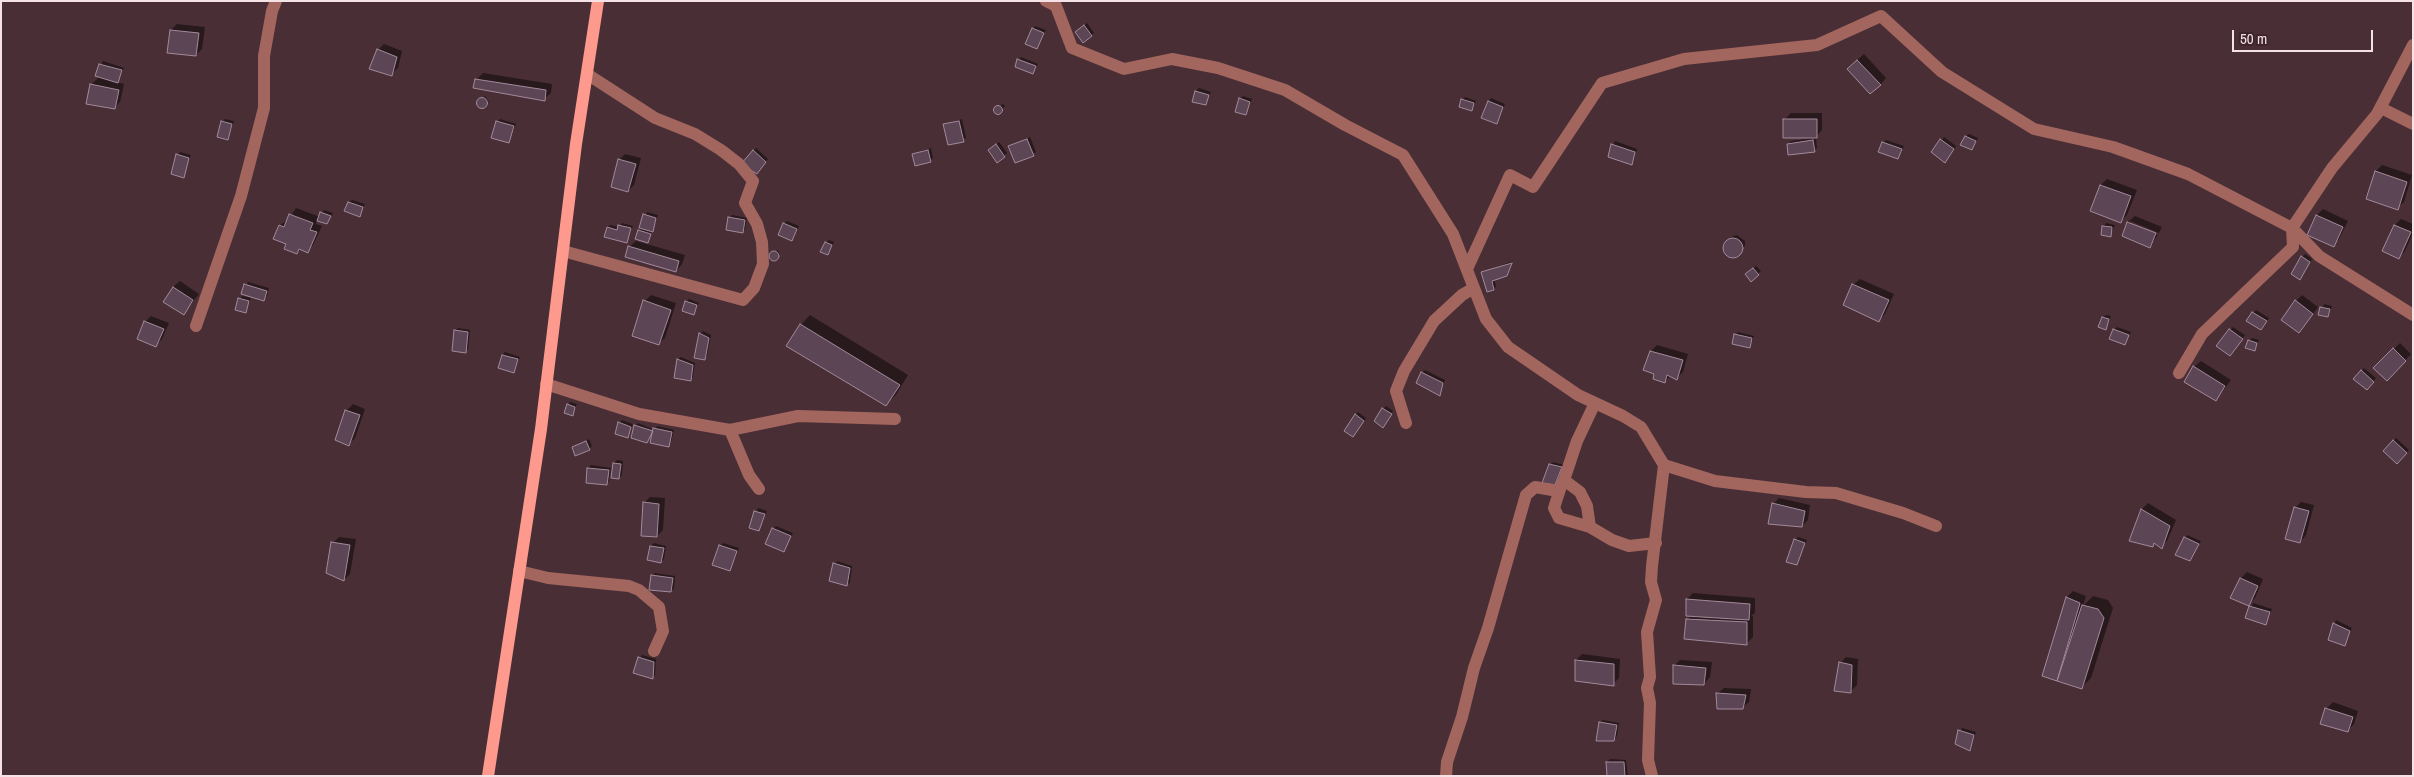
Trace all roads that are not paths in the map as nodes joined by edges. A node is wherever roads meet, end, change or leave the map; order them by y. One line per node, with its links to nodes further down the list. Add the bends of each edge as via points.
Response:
1 (276, 1): 13 (street, via 264,56 264,108 241,196)
2 (598, 1): 5 (main road)
3 (1046, 1): 10 (street, via 1056,6 1072,48 1124,69 1172,59 1218,68 1268,84 1285,90 1345,126 1403,155 1453,234)
4 (2413, 45): 6 (street)
5 (587, 74): 9 (main road); 9 (street, via 655,118 722,150 738,164 753,181 745,203 757,224 763,264 754,288 743,300)
6 (2380, 108): 7 (street); 8 (street, via 2332,168)
7 (2413, 124)
8 (2292, 228): 10 (street, via 2188,174 2113,147 2034,129 1942,72 1881,16 1816,45 1684,59 1602,83 1533,187 1510,175); 12 (street, via 2319,256); 14 (street, via 2293,247 2202,334)
9 (563, 251): 15 (main road)
10 (1467, 269): 11 (street)
11 (1474, 288): 16 (street, via 1486,319 1508,347); 18 (street, via 1434,321 1404,371 1396,391)
12 (2413, 314)
13 (196, 326)
14 (2179, 373)
15 (546, 384): 19 (street, via 639,414); 26 (main road)
16 (1595, 403): 20 (street, via 1641,427); 21 (street)
17 (895, 419): 19 (street, via 798,416)
18 (1406, 423)
19 (730, 430): 22 (street, via 749,476)
20 (1664, 465): 23 (street, via 1715,481 1806,492 1836,492); 25 (street)
21 (1561, 485): 24 (street, via 1580,492 1587,506); 24 (street, via 1554,508 1559,518); 29 (street, via 1535,487 1526,495 1447,762)
22 (759, 489)
23 (1936, 526)
24 (1590, 527): 25 (street, via 1629,546)
25 (1656, 542): 30 (street, via 1651,582 1656,600 1648,632 1650,677 1647,688 1650,703 1648,760)
26 (519, 571): 27 (street, via 639,590 659,607 663,631); 28 (main road)
27 (654, 651)
28 (488, 776)
29 (1446, 776)
30 (1652, 776)

